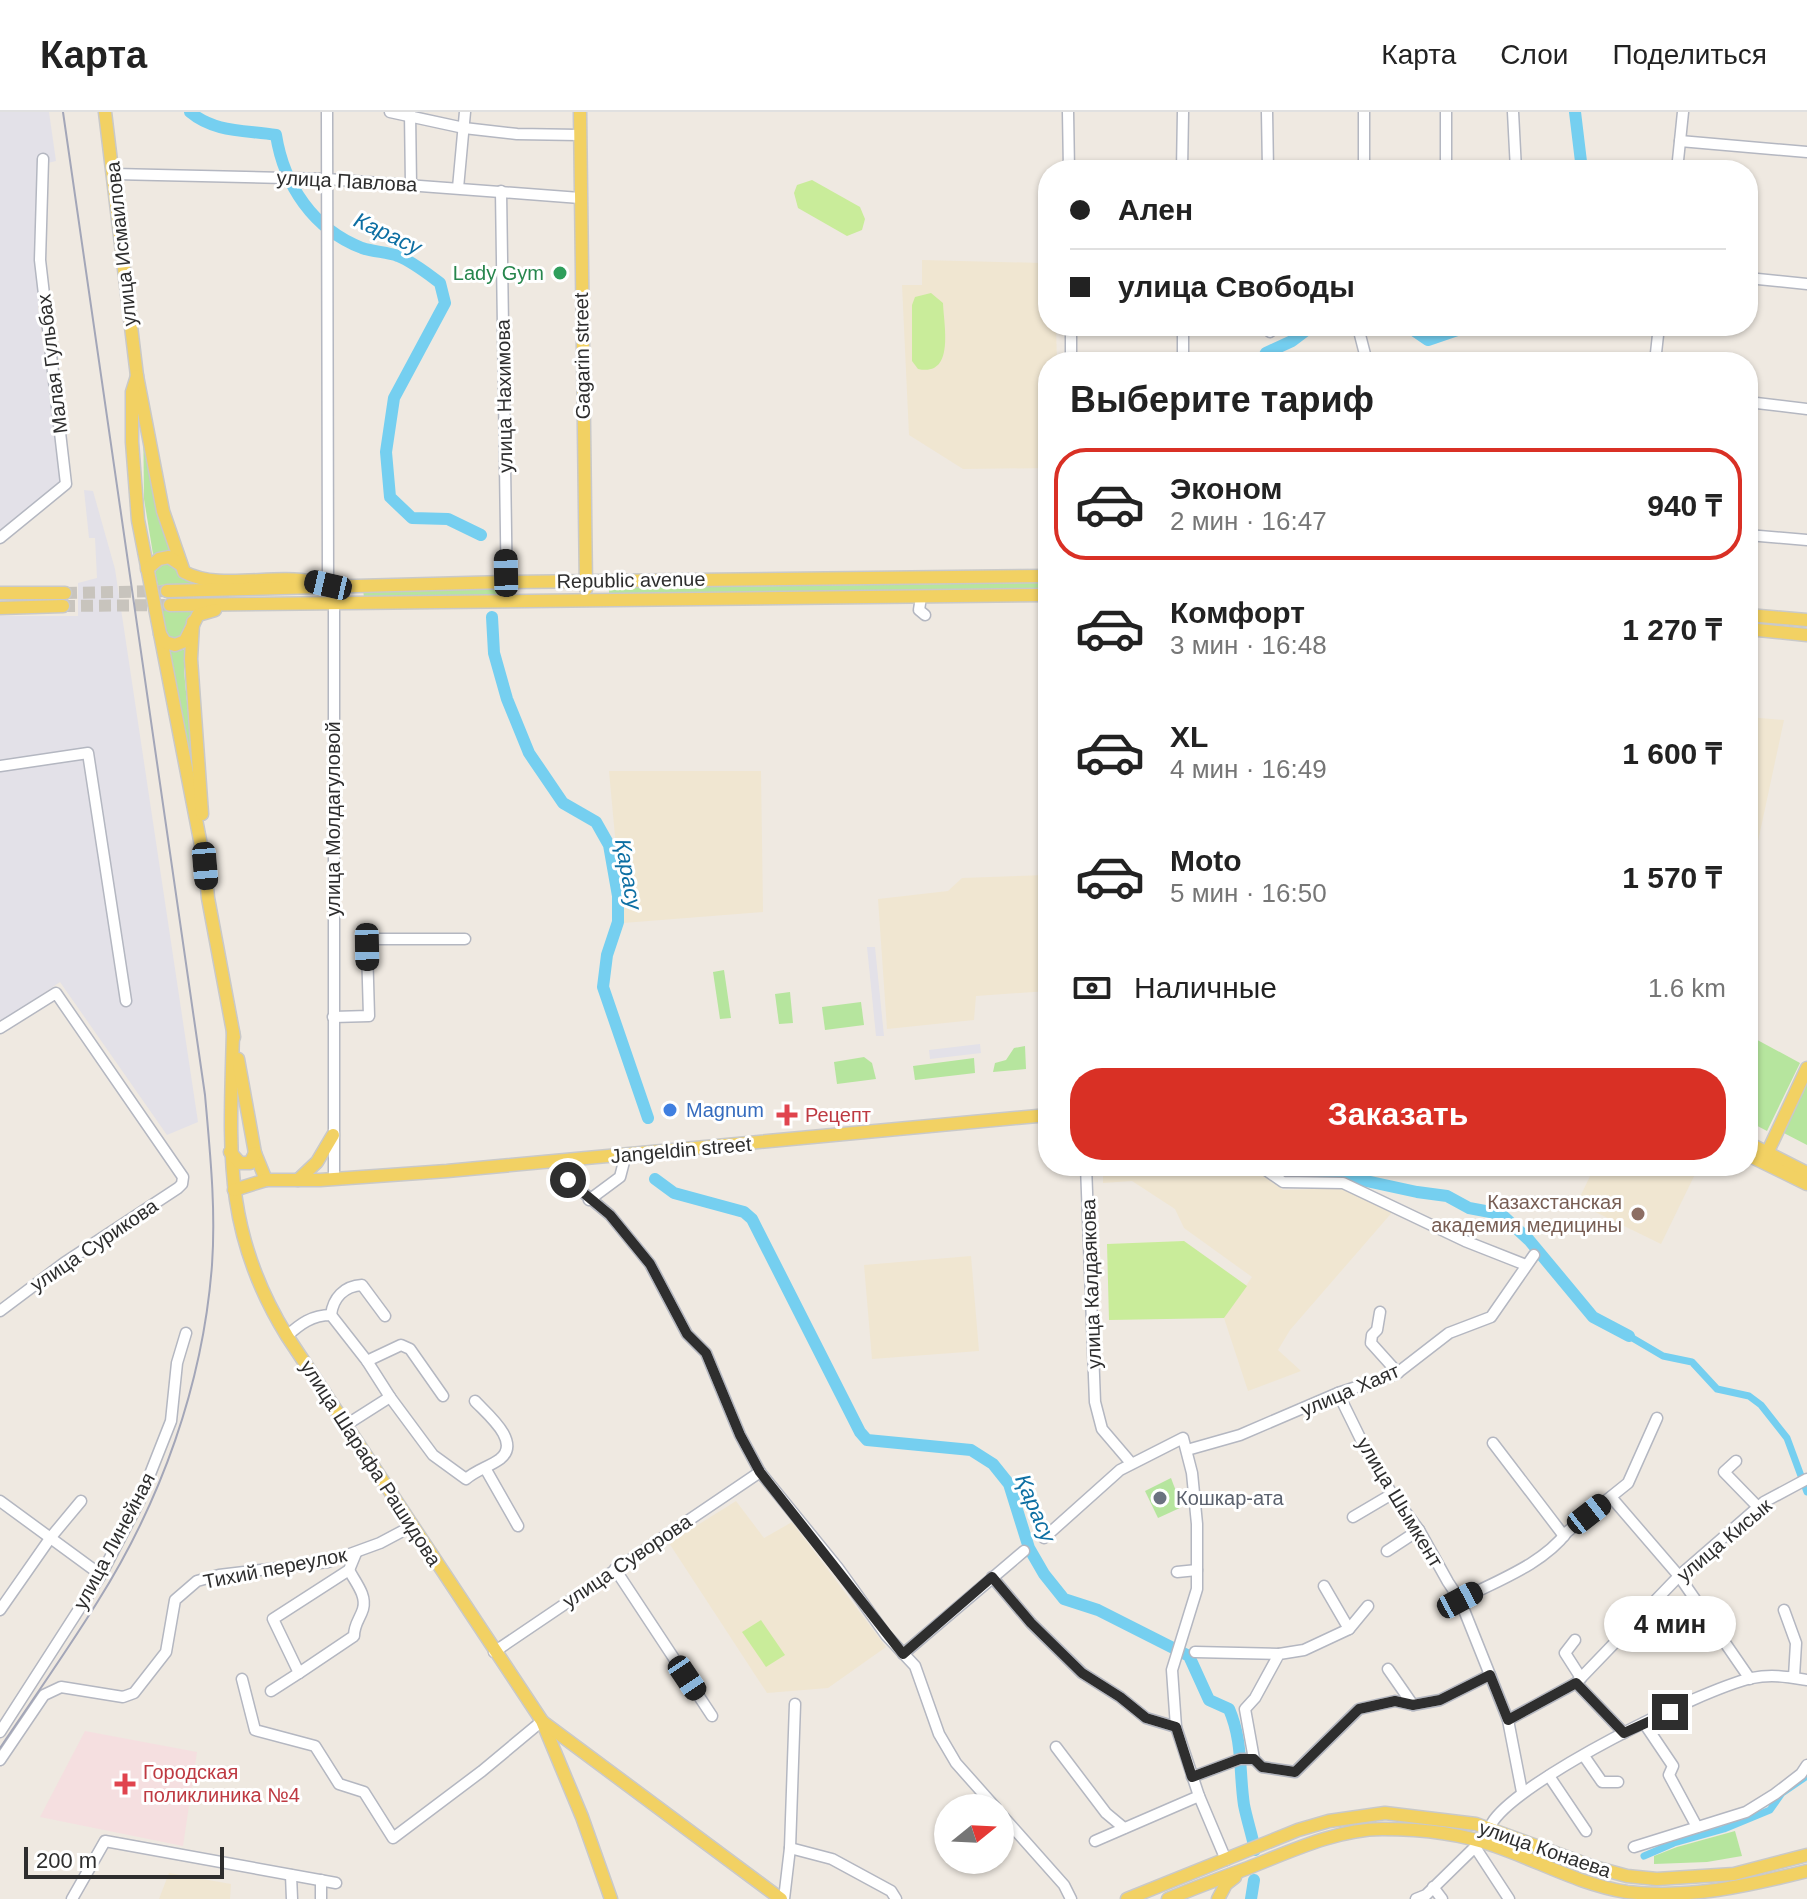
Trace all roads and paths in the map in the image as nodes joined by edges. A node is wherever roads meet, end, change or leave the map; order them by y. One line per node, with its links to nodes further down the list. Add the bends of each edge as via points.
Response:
1 (105, 112): 26 (main road, улица Исмаилова)
2 (327, 112): 27 (street)
3 (390, 112): 13 (street)
4 (465, 112): 14 (street)
5 (580, 112): 15 (main road, Gagarin street)
6 (1068, 112): 19 (street)
7 (1183, 112): 20 (street)
8 (1267, 112): 21 (street)
9 (1364, 112): 22 (street)
10 (1446, 112): 23 (street)
11 (1513, 112): 24 (street)
12 (1683, 112): 16 (street)
13 (410, 114): 14 (street); 28 (street)
14 (464, 128): 15 (street); 29 (street)
15 (579, 135): 31 (main road, Gagarin street)
16 (1680, 141): 17 (street); 25 (street)
17 (1807, 152)
18 (43, 159): 38 (street, Малая Гульбах, via 40,260 66,484)
19 (1069, 160)
20 (1182, 160)
21 (1268, 160)
22 (1364, 160)
23 (1446, 160)
24 (1515, 160)
25 (1678, 160)
26 (114, 174): 27 (street, улица Павлова); 34 (main road, улица Исмаилова)
27 (327, 179): 28 (street, улица Павлова); 45 (street)
28 (411, 185): 29 (street, улица Павлова)
29 (458, 188): 30 (street, улица Павлова)
30 (501, 191): 31 (street, улица Павлова); 44 (street, улица Нахимова)
31 (580, 198): 43 (main road, Gagarin street)
32 (1758, 279): 33 (street)
33 (1807, 284)
34 (137, 376): 40 (main road, улица Исмаилова, via 163,511); 41 (main road, улица Исмаилова, via 132,442)
35 (1758, 403): 36 (street)
36 (1807, 409)
37 (1758, 536): 39 (street)
38 (0, 538)
39 (1807, 540)
40 (181, 565): 41 (main road, via 169,557); 45 (main road, via 184,572 205,579 295,578)
41 (147, 569): 62 (main road, улица Исмаилова)
42 (1038, 576): 43 (main road, Republic avenue)
43 (586, 581): 44 (main road, Republic avenue); 51 (main road, Gagarin street)
44 (506, 582): 45 (main road, Republic avenue); 52 (street, улица Нахимова)
45 (328, 585): 46 (main road, Republic avenue)
46 (167, 591)
47 (0, 593): 56 (main road, via 64,599)
48 (1038, 595): 49 (main road, Republic avenue)
49 (1015, 596): 50 (main road, Republic avenue); 53 (main road)
50 (921, 597): 51 (main road, Republic avenue); 57 (street, via 919,610)
51 (586, 600): 52 (main road, Republic avenue)
52 (507, 601): 54 (main road, Republic avenue)
53 (1038, 601)
54 (330, 603): 55 (main road, Republic avenue); 60 (main road, via 215,610); 68 (street, улица Молдагуловой)
55 (170, 605)
56 (0, 608)
57 (925, 615)
58 (1758, 616): 59 (main road)
59 (1807, 620)
60 (193, 622): 62 (main road, via 185,641 175,645); 65 (main road)
61 (1758, 630): 63 (main road)
62 (158, 632): 65 (main road)
63 (1807, 635)
64 (0, 766): 67 (street, via 88,753)
65 (205, 866): 70 (main road)
66 (465, 939): 68 (street, via 375,939 367,947 369,1016)
67 (126, 1001)
68 (333, 1017): 73 (street, улица Молдагуловой)
69 (0, 1028): 92 (street, улица Сурикова, via 56,993 183,1177 178,1188)
70 (233, 1032): 75 (main road, улица Шарафа Рашидова); 76 (main road)
71 (1807, 1068): 79 (main road)
72 (1038, 1116): 77 (main road, Jangeldin street)
73 (333, 1135): 84 (street, улица Молдагуловой); 86 (main road)
74 (1758, 1151): 79 (main road)
75 (230, 1152): 76 (main road, via 240,1163 250,1163); 88 (main road, улица Шарафа Рашидова)
76 (255, 1153): 85 (main road)
77 (626, 1154): 80 (main road, Jangeldin street); 89 (street, via 620,1177)
78 (1758, 1157): 79 (main road)
79 (1766, 1158): 81 (main road); 87 (main road)
80 (553, 1161): 84 (main road, Jangeldin street); 89 (street)
81 (1807, 1173)
82 (1086, 1176): 109 (street, улица Калдаякова, via 1095,1402 1102,1429)
83 (1274, 1176): 91 (street, via 1283,1182 1343,1183)
84 (334, 1179): 86 (main road, Jangeldin street)
85 (266, 1180): 86 (main road, Jangeldin street); 88 (main road, Jangeldin street)
86 (298, 1180)
87 (1807, 1184)
88 (234, 1190): 97 (main road, улица Шарафа Рашидова, via 244,1245)
89 (589, 1200): 111 (street, via 610,1215 650,1264 687,1334 706,1353)
90 (1534, 1255): 91 (street, улица Хаят)
91 (1526, 1265): 99 (street, улица Хаят, via 1491,1317 1449,1333)
92 (0, 1311)
93 (1380, 1312): 99 (street, via 1371,1343)
94 (331, 1315): 95 (street, via 337,1297 362,1285); 97 (street, via 302,1323); 98 (street)
95 (385, 1316)
96 (186, 1333): 132 (street, улица Линейная, via 171,1421 139,1502)
97 (287, 1336): 105 (main road, улица Шарафа Рашидова)
98 (367, 1361): 101 (street, via 401,1345 410,1349); 102 (street)
99 (1398, 1373): 100 (street, улица Хаят)
100 (1338, 1393): 107 (street, улица Хаят, via 1240,1435); 113 (street, улица Шымкент)
101 (443, 1396)
102 (390, 1397): 105 (street); 110 (street, via 444,1465 466,1479)
103 (475, 1401): 110 (street, via 508,1441 503,1457)
104 (1657, 1418): 114 (street, via 1628,1483)
105 (346, 1425): 119 (main road, улица Шарафа Рашидова)
106 (1493, 1443): 122 (street)
107 (1187, 1450): 109 (street, via 1183,1438); 130 (street)
108 (1736, 1461): 117 (street, via 1724,1472)
109 (1131, 1463): 124 (street)
110 (485, 1468): 120 (street)
111 (760, 1472): 128 (street, улица Суворова); 144 (street)
112 (1802, 1482): 117 (street, улица Кисык)
113 (1392, 1494): 118 (street); 121 (street, улица Шымкент)
114 (1611, 1497): 122 (street); 133 (street)
115 (0, 1501): 123 (street)
116 (81, 1501): 123 (street)
117 (1758, 1507): 133 (street, улица Кисык)
118 (1353, 1517)
119 (412, 1526): 127 (street, Тихий переулок); 142 (main road, улица Шарафа Рашидова)
120 (518, 1526)
121 (1419, 1530): 126 (street); 136 (street, улица Шымкент)
122 (1564, 1536): 136 (street, via 1525,1566)
123 (51, 1537): 132 (street); 138 (street)
124 (1044, 1538)
125 (1024, 1551): 134 (street)
126 (1387, 1551)
127 (356, 1553): 129 (street); 167 (street, Тихий переулок, via 328,1562 197,1581 175,1600 166,1652 140,1688 123,1697 68,1687 53,1690 44,1695)
128 (615, 1569): 142 (street, улица Суворова); 157 (street)
129 (349, 1570): 147 (street, via 364,1607 354,1636); 147 (street, via 273,1619)
130 (1197, 1570): 131 (street); 161 (street, via 1197,1589 1172,1670)
131 (1177, 1572)
132 (101, 1575): 162 (street, улица Линейная)
133 (1679, 1576): 151 (street); 153 (street, улица Кисык)
134 (992, 1577): 144 (street); 161 (street, via 1082,1673 1146,1718)
135 (1324, 1586): 140 (street)
136 (1460, 1600): 148 (street, улица Шымкент)
137 (1368, 1606): 140 (street)
138 (0, 1610)
139 (1784, 1610): 149 (street, via 1796,1643)
140 (1349, 1629): 145 (street, via 1304,1650)
141 (1575, 1640): 153 (street, via 1565,1653)
142 (494, 1652): 159 (main road, улица Шарафа Рашидова)
143 (1195, 1652): 145 (street)
144 (903, 1654): 173 (street, via 915,1666 939,1734)
145 (1279, 1654): 166 (street, via 1245,1709)
146 (1388, 1669): 156 (street)
147 (299, 1673): 154 (street)
148 (1490, 1675): 156 (street, via 1440,1700); 158 (street, улица Шымкент)
149 (1790, 1677): 151 (street); 152 (street)
150 (242, 1679): 159 (street, via 255,1730 315,1746 339,1784 364,1792 393,1838)
151 (1750, 1679): 160 (street)
152 (1807, 1680)
153 (1579, 1681): 158 (street, улица Кисык); 163 (street)
154 (271, 1691)
155 (795, 1704): 188 (street)
156 (1413, 1705): 166 (street, via 1395,1701 1359,1709 1295,1772)
157 (712, 1716)
158 (1508, 1720): 172 (street, улица Шымкент)
159 (542, 1721): 209 (main road, улица Шарафа Рашидова); 210 (main road, улица Шарафа Рашидова)
160 (1644, 1723): 163 (street); 178 (street, via 1673,1766 1669,1775)
161 (1176, 1727): 170 (street)
162 (0, 1732)
163 (1624, 1733): 165 (street)
164 (1056, 1747): 179 (street, via 1106,1813)
165 (1584, 1756): 169 (street); 171 (street, via 1602,1782)
166 (1246, 1759): 170 (street)
167 (0, 1760)
168 (1807, 1765): 178 (street, via 1746,1812)
169 (1549, 1776): 172 (street); 182 (street)
170 (1192, 1777): 174 (street)
171 (1618, 1782)
172 (1522, 1792): 177 (street)
173 (984, 1794)
174 (1199, 1796): 179 (street); 190 (street)
175 (1404, 1815): 176 (main road, улица Конаева); 177 (main road, via 1450,1813); 190 (main road, улица Конаева, via 1329,1821)
176 (1436, 1817): 183 (main road); 195 (main road, улица Конаева, via 1476,1824 1627,1876)
177 (1492, 1823): 187 (main road, via 1597,1860 1657,1871 1733,1866)
178 (1697, 1827): 186 (street)
179 (1124, 1828): 184 (street)
180 (1014, 1829): 212 (street)
181 (1382, 1829): 183 (main road, улица Конаева); 185 (main road); 191 (main road, улица Конаева, via 1338,1836)
182 (1586, 1831)
183 (1431, 1832): 201 (main road, улица Конаева, via 1483,1841)
184 (1095, 1841)
185 (1475, 1847): 200 (street); 201 (main road); 219 (street)
186 (1634, 1847)
187 (1807, 1847)
188 (790, 1848): 210 (street); 211 (street, via 832,1859 885,1887)
189 (1807, 1855): 195 (main road, улица Конаева, via 1734,1874)
190 (1226, 1860): 193 (main road, улица Конаева)
191 (1244, 1869): 204 (main road, улица Конаева); 216 (main road)
192 (1807, 1871): 199 (main road)
193 (1192, 1873): 202 (main road, улица Конаева); 204 (main road)
194 (291, 1875): 196 (street); 206 (street, via 105,1841); 207 (street)
195 (1692, 1878): 205 (main road)
196 (321, 1880): 198 (street); 208 (street)
197 (1807, 1880): 203 (main road)
198 (336, 1883)
199 (1752, 1886): 203 (main road); 205 (main road, улица Конаева)
200 (1433, 1887): 217 (street); 218 (street)
201 (1592, 1887): 205 (main road, улица Конаева); 220 (main road)
202 (1146, 1889): 213 (main road); 214 (main road, улица Конаева)
203 (1770, 1890): 221 (main road)
204 (1200, 1894): 215 (main road, улица Конаева)
205 (1692, 1895)
206 (72, 1899)
207 (292, 1899)
208 (321, 1899)
209 (611, 1899)
210 (783, 1899)
211 (896, 1899)
212 (1071, 1899)
213 (1118, 1899)
214 (1127, 1899)
215 (1168, 1899)
216 (1218, 1899)
217 (1416, 1899)
218 (1442, 1899)
219 (1509, 1899)
220 (1620, 1899)
221 (1726, 1899)

